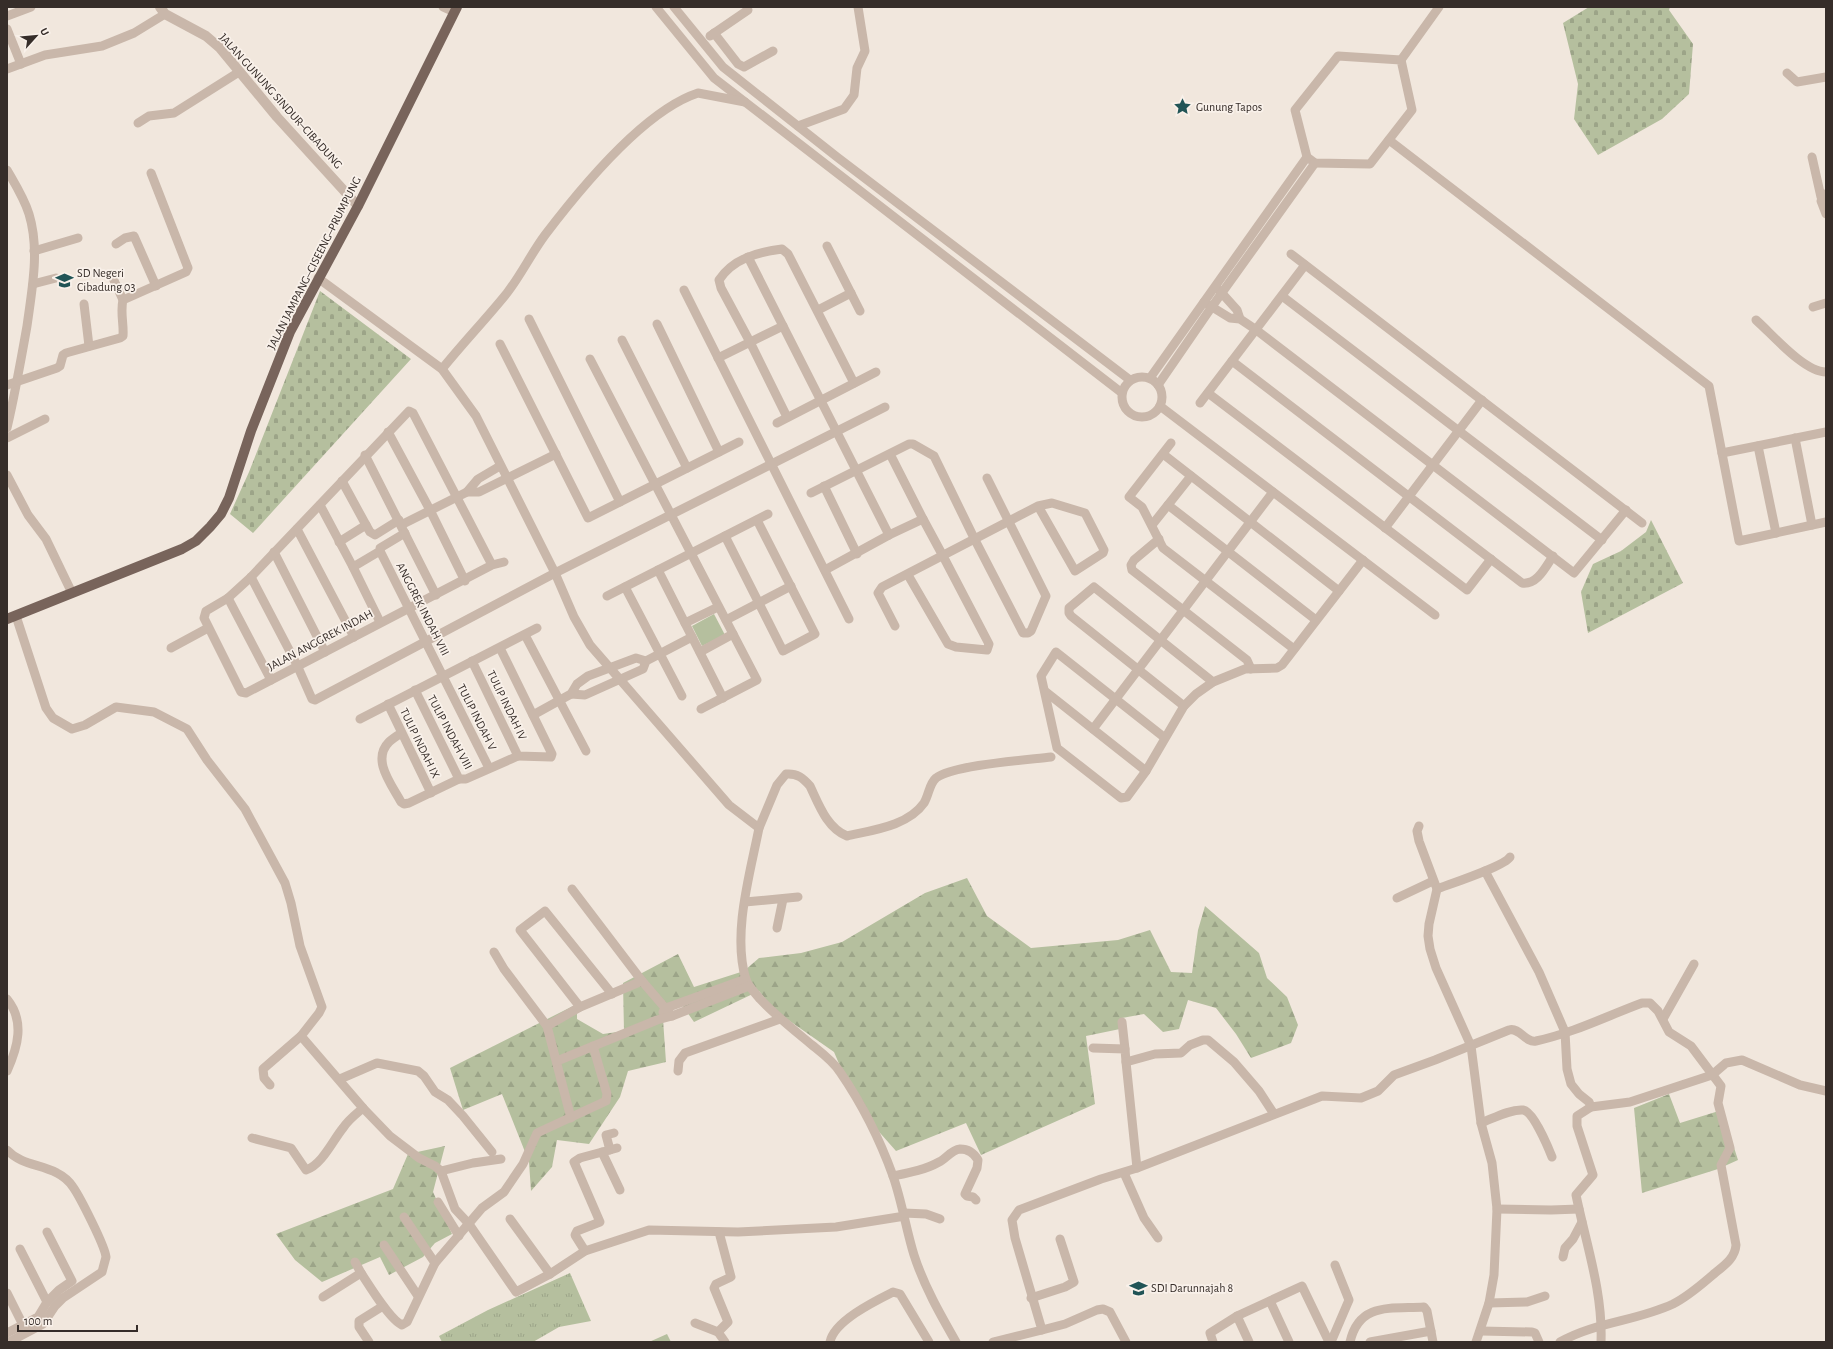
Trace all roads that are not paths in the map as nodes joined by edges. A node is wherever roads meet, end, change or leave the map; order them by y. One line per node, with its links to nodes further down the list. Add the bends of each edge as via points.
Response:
1 (31, 7): 10 (street)
2 (443, 7): 7 (street)
3 (656, 7): 14 (street)
4 (674, 7): 13 (street)
5 (858, 7): 24 (street, via 865,51 857,68 854,96 844,109)
6 (1439, 7): 16 (street)
7 (456, 10): 34 (main road, JALAN JAMPANG–CISEENG–PRUMPUNG)
8 (748, 10): 12 (street)
9 (162, 11): 17 (street, via 134,32 102,46 45,55); 19 (street, JALAN GUNUNG SINDUR–CIBADUNG, via 206,36 220,48)
10 (7, 16)
11 (7, 29): 17 (street)
12 (714, 34): 13 (street); 15 (street, via 738,64 744,67)
13 (702, 42): 14 (street); 24 (street, via 723,67)
14 (691, 50): 22 (street, via 714,78)
15 (773, 51)
16 (1401, 60): 25 (street, via 1412,110); 27 (street, via 1338,56 1295,110)
17 (21, 64): 18 (street)
18 (7, 69)
19 (239, 72): 23 (street, via 174,113 149,116); 34 (street, JALAN GUNUNG SINDUR–CIBADUNG)
20 (1787, 73): 21 (street, via 1797,82)
21 (1826, 77)
22 (745, 102): 30 (street); 73 (street, via 698,93 692,95 672,104 616,151 545,235 507,292)
23 (138, 123)
24 (798, 126): 26 (street)
25 (1389, 140): 29 (street, via 1370,164); 103 (street, via 1709,386)
26 (837, 156): 30 (street); 77 (street)
27 (1307, 157): 29 (street); 48 (street)
28 (1812, 157): 33 (street)
29 (1315, 163): 51 (street)
30 (831, 168): 82 (street)
31 (7, 170): 39 (street, via 29,213)
32 (151, 173): 47 (street, via 188,268 186,272)
33 (1824, 194): 35 (street, via 1821,204)
34 (358, 206): 45 (main road, JALAN JAMPANG–CISEENG–PRUMPUNG)
35 (1826, 214)
36 (78, 238): 39 (street)
37 (116, 244): 47 (street, via 134,236)
38 (827, 246): 50 (street)
39 (34, 251): 46 (street)
40 (1291, 254): 42 (street)
41 (748, 257): 58 (street, via 782,249 792,260); 64 (street); 67 (street, via 733,264 719,280)
42 (1305, 265): 52 (street); 85 (street)
43 (112, 276): 53 (street)
44 (56, 278): 46 (street)
45 (318, 278): 73 (street); 174 (main road, JALAN JAMPANG–CISEENG–PRUMPUNG, via 290,332 263,396 229,498 221,514 196,541 182,549)
46 (33, 284): 78 (street)
47 (156, 286): 53 (street)
48 (1214, 287): 51 (street); 56 (street)
49 (684, 290): 70 (street)
50 (851, 293): 58 (street); 59 (street)
51 (1223, 293): 56 (street); 61 (street, via 1237,310)
52 (1282, 296): 65 (street); 93 (street)
53 (123, 300): 69 (street, via 123,336)
54 (1826, 303): 57 (street)
55 (84, 304): 69 (street)
56 (1207, 305): 61 (street, via 1230,318); 76 (street); 80 (street)
57 (1813, 307)
58 (818, 310): 79 (street)
59 (860, 311)
60 (529, 318): 125 (street)
61 (1240, 319): 65 (street)
62 (1756, 320): 75 (street, via 1796,356 1814,369)
63 (657, 324): 102 (street)
64 (784, 326): 67 (street); 84 (street)
65 (1255, 329): 72 (street); 109 (street)
66 (622, 340): 111 (street)
67 (750, 342): 70 (street); 89 (street)
68 (500, 344): 104 (street)
69 (89, 346): 78 (street, via 66,353 60,366 52,370)
70 (718, 358): 108 (street)
71 (590, 359): 118 (street)
72 (1232, 361): 83 (street); 123 (street)
73 (439, 366): 110 (street, via 476,416)
74 (876, 372): 79 (street)
75 (1826, 372)
76 (1150, 378): 77 (street, via 1143,376); 80 (street)
77 (1130, 380): 82 (street)
78 (18, 381): 81 (street); 92 (street)
79 (854, 383): 84 (street)
80 (1158, 384): 87 (street, via 1162,399)
81 (7, 385)
82 (1122, 393): 87 (street, via 1125,409 1139,417 1155,413)
83 (1208, 393): 86 (street); 144 (street)
84 (821, 400): 89 (street); 95 (street)
85 (1482, 400): 93 (street); 130 (street)
86 (1200, 403)
87 (1160, 406): 121 (street)
88 (885, 408): 95 (street)
89 (787, 417): 91 (street)
90 (45, 419): 97 (street)
91 (776, 422)
92 (7, 428)
93 (1458, 431): 109 (street); 150 (street)
94 (388, 432): 107 (street); 124 (street, via 406,413 413,413); 129 (street)
95 (836, 432): 108 (street); 112 (street)
96 (1826, 432): 98 (street)
97 (7, 438)
98 (1795, 438): 101 (street); 141 (street)
99 (739, 442): 102 (street)
100 (1171, 443): 106 (street)
101 (1758, 446): 103 (street); 145 (street)
102 (719, 452): 111 (street)
103 (1722, 453): 145 (street, via 1739,541)
104 (556, 454): 115 (street); 125 (street, via 588,518)
105 (890, 454): 112 (street); 133 (street); 149 (street, via 911,443 934,456)
106 (1163, 454): 114 (street); 140 (street, via 1129,497 1142,507)
107 (365, 456): 117 (street); 142 (street)
108 (771, 464): 132 (street); 165 (street)
109 (1433, 464): 123 (street); 158 (street)
110 (500, 466): 115 (street); 120 (street, via 478,479)
111 (687, 468): 118 (street)
112 (855, 470): 119 (street); 146 (street)
113 (7, 474): 174 (street, via 28,515 46,539)
114 (1191, 476): 127 (street); 136 (street)
115 (506, 478): 120 (street, via 479,492); 166 (street)
116 (987, 478): 135 (street)
117 (342, 481): 126 (street); 139 (street)
118 (654, 485): 125 (street); 132 (street)
119 (824, 486): 122 (street); 156 (street)
120 (467, 492): 124 (street)
121 (1273, 492): 136 (street); 160 (street)
122 (811, 493)
123 (1409, 496): 144 (street); 159 (street)
124 (457, 497): 129 (street); 162 (street)
125 (620, 502)
126 (320, 504): 143 (street); 151 (street)
127 (1168, 505): 140 (street); 153 (street)
128 (1038, 506): 128 (street, via 1052,503 1085,513 1104,550 1103,553 1075,571); 135 (street)
129 (430, 510): 142 (street); 169 (street)
130 (1626, 510): 138 (street); 150 (street)
131 (768, 514): 134 (street)
132 (670, 515): 155 (street); 166 (street)
133 (923, 519): 146 (street); 157 (street)
134 (757, 520): 147 (street); 171 (street)
135 (1009, 521): 149 (street); 149 (street, via 1046,596 1030,632 1023,632)
136 (1250, 522): 153 (street); 173 (street)
137 (1826, 522): 141 (street)
138 (1642, 523)
139 (366, 525): 142 (street, via 370,532 375,534); 151 (street)
140 (1152, 525): 148 (street)
141 (1812, 525): 145 (street)
142 (402, 526): 152 (street); 175 (street)
143 (297, 528): 154 (street); 194 (street)
144 (1385, 528): 159 (street, via 1467,590)
145 (1776, 533)
146 (889, 535): 156 (street)
147 (725, 536): 155 (street); 178 (street)
148 (1159, 539): 170 (street, via 1163,548); 181 (street, via 1134,560 1132,570)
149 (975, 540): 157 (street)
150 (1602, 540): 158 (street, via 1574,573)
151 (339, 542): 163 (street)
152 (380, 551): 163 (street); 180 (street, ANGGREK INDAH VIII)
153 (1228, 551): 170 (street); 186 (street)
154 (274, 552): 168 (street); 201 (street)
155 (690, 554): 164 (street); 179 (street)
156 (856, 554): 165 (street)
157 (943, 556): 167 (street); 167 (street, via 989,644 987,650 948,644)
158 (1553, 556): 159 (street, via 1529,584 1522,584)
159 (1491, 559)
160 (1363, 560): 173 (street); 182 (street)
161 (504, 562): 162 (street, JALAN ANGGREK INDAH)
162 (492, 565): 169 (street, JALAN ANGGREK INDAH)
163 (354, 567): 187 (street)
164 (658, 570): 172 (street); 188 (street)
165 (825, 570): 184 (street)
166 (556, 573): 197 (street); 207 (street, via 574,617 590,645)
167 (908, 575): 189 (street, via 882,587 878,593)
168 (251, 577): 177 (street); 206 (street)
169 (465, 581): 175 (street, JALAN ANGGREK INDAH)
170 (1206, 581): 181 (street); 200 (street)
171 (791, 586): 178 (street); 178 (street, via 815,634 783,651)
172 (625, 587): 176 (street); 203 (street)
173 (1339, 591): 186 (street)
174 (72, 592): 183 (main road, JALAN JAMPANG–CISEENG–PRUMPUNG)
175 (436, 595): 180 (street, JALAN ANGGREK INDAH)
176 (607, 596)
177 (228, 598): 190 (street, via 204,613); 212 (street)
178 (759, 603): 185 (street)
179 (718, 606): 185 (street); 188 (street)
180 (408, 608): 187 (street, JALAN ANGGREK INDAH); 197 (street, ANGGREK INDAH VIII)
181 (1183, 610): 196 (street); 209 (street, via 1247,660)
182 (1435, 615)
183 (11, 618): 262 (street, via 46,708 53,718 72,729 85,725 116,707 154,712 187,729 207,760 245,809 285,883 292,903 300,946 322,1007)
184 (849, 619)
185 (726, 620): 192 (street)
186 (1316, 620): 200 (street)
187 (380, 622): 194 (street, JALAN ANGGREK INDAH)
188 (685, 623): 195 (street)
189 (895, 626)
190 (208, 628): 198 (street); 212 (street, JALAN ANGGREK INDAH, via 241,692)
191 (537, 628): 193 (street)
192 (733, 634): 202 (street); 218 (street, via 757,680)
193 (525, 635): 199 (street); 220 (street)
194 (354, 637): 201 (street, JALAN ANGGREK INDAH)
195 (692, 637): 202 (street); 203 (street)
196 (1160, 640): 208 (street); 208 (street, via 1094,587 1069,608 1071,616); 213 (street)
197 (426, 642): 206 (street, via 315,700 312,700); 210 (street, ANGGREK INDAH VIII)
198 (171, 648)
199 (500, 648): 205 (street); 224 (street)
200 (1294, 649): 209 (street, via 1282,666)
201 (325, 652): 206 (street, JALAN ANGGREK INDAH)
202 (700, 652): 218 (street)
203 (660, 654): 204 (street); 217 (street)
204 (646, 661): 207 (street, via 636,658); 211 (street, via 643,669)
205 (472, 662): 210 (street); 230 (street, TULIP INDAH IV)
206 (297, 665): 212 (street, JALAN ANGGREK INDAH)
207 (609, 669): 211 (street); 216 (street, via 580,680)
208 (1138, 669): 219 (street); 222 (street)
209 (1251, 669): 213 (street)
210 (444, 677): 214 (street); 232 (street, TULIP INDAH V)
211 (618, 679): 216 (street, via 585,695); 237 (street, via 729,805)
212 (270, 680)
213 (1213, 682): 222 (street)
214 (415, 690): 221 (street); 234 (street, TULIP INDAH VIII)
215 (1046, 692): 219 (street, via 1041,676 1056,652); 226 (street); 233 (street, via 1058,748 1121,798 1127,797)
216 (572, 694): 220 (street)
217 (682, 696)
218 (723, 698): 223 (street)
219 (1115, 699): 226 (street); 228 (street)
220 (559, 700): 224 (street); 229 (street)
221 (388, 704): 225 (street); 227 (street, TULIP INDAH IX)
222 (1184, 706): 228 (street)
223 (701, 709)
224 (533, 715): 230 (street, via 553,756)
225 (360, 719)
226 (1093, 729): 233 (street)
227 (402, 733): 235 (street, TULIP INDAH IX); 235 (street, via 388,743 381,755 382,766 404,804)
228 (1165, 738): 233 (street)
229 (586, 751)
230 (520, 756): 232 (street, TULIP INDAH VIII)
231 (1050, 757): 237 (street, via 974,767 941,776 933,782 925,802 912,815 894,824 847,836 830,824 806,781 793,774 786,774 777,785)
232 (490, 768): 234 (street, TULIP INDAH VIII, via 466,779)
233 (1146, 771)
234 (460, 779): 235 (street)
235 (431, 793)
236 (1419, 826): 240 (street, via 1419,841)
237 (759, 828): 245 (street)
238 (1510, 857): 239 (street, via 1506,862)
239 (1485, 871): 240 (street); 261 (street, via 1539,972)
240 (1435, 885): 243 (street); 264 (street, via 1428,936 1430,949)
241 (572, 889): 249 (street)
242 (798, 897): 244 (street)
243 (1397, 898)
244 (783, 899): 245 (street); 246 (street)
245 (745, 902): 250 (street, via 740,944)
246 (777, 928)
247 (494, 952): 260 (street, via 504,970)
248 (1694, 964): 257 (street)
249 (642, 981): 251 (street); 254 (street)
250 (748, 982): 254 (street); 255 (street); 256 (street)
251 (612, 994): 253 (street); 253 (street, via 544,911 520,930)
252 (7, 999): 269 (street, via 15,1011 19,1029 14,1056)
253 (580, 1007): 260 (street)
254 (666, 1008): 255 (street); 258 (street)
255 (672, 1016): 258 (street)
256 (780, 1019): 270 (street, via 685,1053 679,1061); 290 (street, via 839,1070 878,1138)
257 (1663, 1019): 261 (street, via 1653,1005 1642,1003); 271 (street, via 1669,1032 1691,1046)
258 (657, 1020): 263 (street)
259 (1122, 1022): 266 (street)
260 (547, 1026): 267 (street)
261 (1565, 1032): 264 (street, via 1533,1041 1512,1029); 275 (street, via 1567,1069 1571,1084)
262 (301, 1036): 272 (street); 273 (street, via 262,1069 264,1078)
263 (593, 1046): 267 (street); 278 (street, via 607,1094 606,1100)
264 (1471, 1046): 277 (street, via 1394,1075 1378,1090 1361,1098 1322,1096); 279 (street)
265 (1093, 1048): 266 (street)
266 (1125, 1049): 268 (street)
267 (556, 1061): 278 (street)
268 (1126, 1062): 277 (street, via 1155,1054 1181,1053 1190,1045 1208,1040 1234,1062 1259,1090); 287 (street)
269 (7, 1071)
270 (678, 1071)
271 (1712, 1075): 274 (street, via 1721,1066 1742,1060 1800,1085); 275 (street, via 1630,1102); 328 (street, via 1721,1086 1718,1103 1730,1148 1720,1164 1736,1245 1733,1257 1696,1290 1673,1304)
272 (340, 1079): 276 (street); 284 (street, via 377,1063 418,1071 435,1092 448,1100 463,1116)
273 (270, 1086)
274 (1826, 1091)
275 (1591, 1107): 295 (street, via 1577,1116 1576,1121 1593,1175 1576,1192)
276 (363, 1108): 281 (street, via 343,1127 327,1152 306,1170 291,1148); 288 (street, via 390,1136)
277 (1274, 1114): 287 (street)
278 (571, 1118): 301 (street, via 537,1133 523,1164 504,1192 482,1208)
279 (1481, 1123): 285 (street, via 1524,1110 1538,1128); 294 (street, via 1492,1163)
280 (614, 1133): 283 (street, via 606,1134)
281 (252, 1138)
282 (7, 1150): 334 (street, via 23,1162 56,1172 74,1187 106,1257 102,1272 63,1298 43,1324)
283 (610, 1150): 291 (street); 309 (street, via 574,1162 600,1222 577,1231 575,1235)
284 (492, 1152)
285 (1552, 1157)
286 (501, 1159): 288 (street)
287 (1137, 1168): 289 (street)
288 (440, 1171): 301 (street, via 455,1209)
289 (1124, 1173): 305 (street, via 1144,1218); 320 (street, via 1028,1206 1013,1216 1015,1238)
290 (893, 1176): 292 (street, via 939,1162 956,1150 966,1150 974,1154 978,1160 965,1194); 296 (street)
291 (620, 1190)
292 (976, 1200)
293 (438, 1202): 304 (street)
294 (1497, 1209): 295 (street); 323 (street)
295 (1579, 1209): 300 (street)
296 (904, 1214): 299 (street, via 926,1214); 303 (street, via 836,1227); 339 (street, via 920,1273)
297 (404, 1217): 312 (street)
298 (510, 1219): 315 (street)
299 (940, 1219)
300 (1582, 1222): 310 (street, via 1565,1248); 328 (street, via 1595,1275)
301 (469, 1224): 304 (street); 315 (street, via 516,1292)
302 (47, 1232): 322 (street, via 72,1282)
303 (719, 1232): 309 (street, via 649,1230); 332 (street, via 731,1277 714,1286 728,1320)
304 (459, 1236): 312 (street)
305 (1158, 1238)
306 (1060, 1239): 320 (street, via 1074,1282)
307 (384, 1245): 317 (street)
308 (20, 1249): 322 (street)
309 (585, 1251): 315 (street)
310 (1563, 1257)
311 (355, 1262): 314 (street)
312 (435, 1263): 317 (street)
313 (1335, 1265): 345 (street, via 1349,1300)
314 (361, 1273): 319 (street); 324 (street)
315 (550, 1274)
316 (7, 1293): 327 (street)
317 (418, 1296): 324 (street, via 407,1322 402,1325)
318 (1545, 1296): 323 (street, via 1526,1302)
319 (323, 1297)
320 (1031, 1298): 329 (street)
321 (1270, 1301): 325 (street); 344 (street); 345 (street, via 1302,1286)
322 (47, 1302): 327 (street, via 38,1317)
323 (1490, 1303): 331 (street)
324 (382, 1306): 335 (street, via 359,1321 359,1326)
325 (1237, 1316): 342 (street, via 1210,1333); 343 (street)
326 (695, 1323): 332 (street)
327 (23, 1325): 333 (street)
328 (1602, 1325): 351 (street); 352 (street)
329 (1042, 1330): 340 (street); 341 (street, via 1103,1309 1110,1312)
330 (1431, 1331): 346 (street, via 1424,1307 1387,1309 1367,1313 1361,1318); 347 (street); 348 (street)
331 (1481, 1331): 349 (street); 350 (street, via 1532,1332)
332 (718, 1332): 336 (street)
333 (7, 1333)
334 (9, 1342)
335 (369, 1342)
336 (725, 1342)
337 (830, 1342): 338 (street, via 834,1332 851,1316 893,1292 900,1294)
338 (929, 1342)
339 (956, 1342)
340 (994, 1342)
341 (1126, 1342)
342 (1213, 1342)
343 (1249, 1342)
344 (1289, 1342)
345 (1330, 1342)
346 (1350, 1342)
347 (1370, 1342)
348 (1433, 1342)
349 (1476, 1342)
350 (1539, 1342)
351 (1560, 1342)
352 (1601, 1342)

